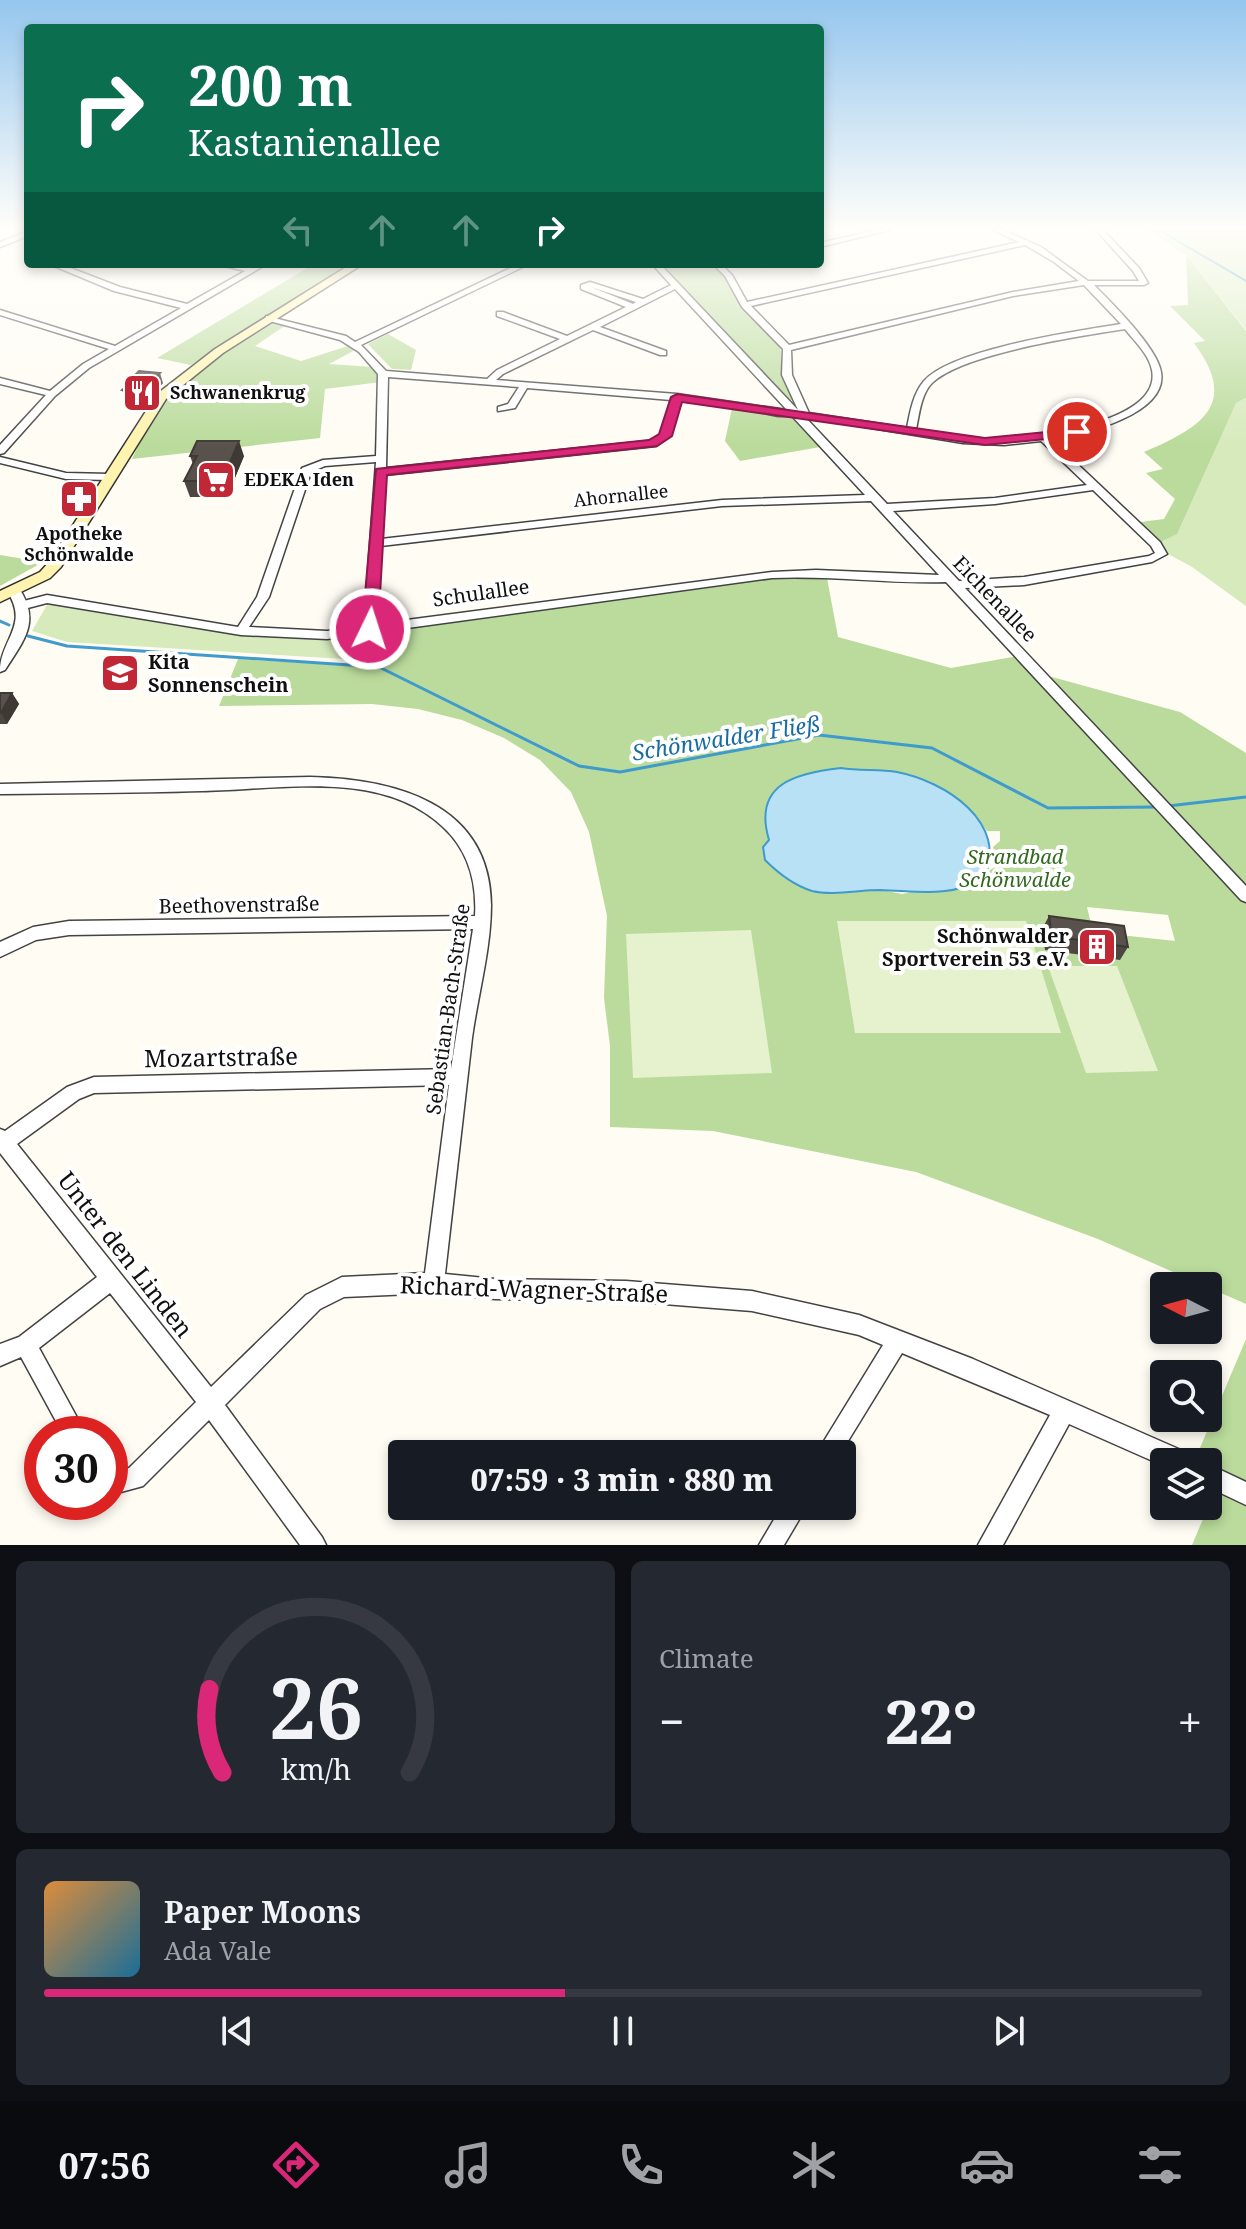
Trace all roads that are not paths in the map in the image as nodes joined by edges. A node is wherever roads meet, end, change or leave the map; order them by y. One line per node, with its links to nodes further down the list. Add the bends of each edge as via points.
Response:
1 (170, 302): 13 (street)
2 (196, 302): 13 (street)
3 (295, 302): 17 (main road)
4 (445, 302): 21 (street)
5 (621, 302): 14 (street)
6 (643, 302): 14 (street)
7 (691, 302): 32 (street, Eichenallee)
8 (743, 302): 12 (street)
9 (758, 302): 12 (street)
10 (975, 302): 23 (street)
11 (1106, 302): 18 (street)
12 (745, 305): 23 (street)
13 (188, 307): 22 (street)
14 (633, 307): 19 (street)
15 (0, 312): 22 (street)
16 (500, 314): 20 (street)
17 (269, 318): 21 (street); 39 (main road, via 161,397)
18 (1127, 326): 33 (street, via 1057,338 942,373 921,395); 34 (street, via 1155,363 1154,389 1143,404 1096,426)
19 (593, 327): 20 (street); 24 (street)
20 (568, 339): 27 (street)
21 (355, 345): 25 (street)
22 (114, 348): 29 (street)
23 (787, 348): 32 (street, via 787,375 804,413)
24 (663, 353)
25 (383, 374): 27 (street); 36 (street)
26 (0, 381): 29 (street)
27 (490, 381): 28 (street)
28 (525, 384): 30 (street); 31 (street, via 512,406)
29 (52, 394): 35 (street)
30 (677, 397): 32 (street); 38 (street, via 665,436 652,444)
31 (501, 409)
32 (793, 412): 33 (street); 41 (street, Eichenallee)
33 (911, 432): 34 (street, via 985,442)
34 (1043, 437): 40 (street)
35 (0, 451)
36 (381, 459): 38 (street); 47 (street, via 323,463 306,470 263,597)
37 (3, 464): 39 (street, via 66,476)
38 (381, 472): 43 (street)
39 (109, 477): 45 (main road, via 68,549 45,575)
40 (1094, 487): 42 (street, via 995,501); 44 (street, Schulallee, via 1161,550 1159,557 1038,579)
41 (872, 498): 42 (street, Eichenallee); 43 (street, Ahornallee, via 722,503)
42 (882, 508): 44 (street, Eichenallee)
43 (376, 543): 46 (street)
44 (950, 582): 46 (street, Schulallee, via 772,575); 50 (street, Eichenallee)
45 (13, 598): 47 (street, Schulallee); 48 (street, via 26,619)
46 (370, 629): 47 (street, Schulallee, via 309,635)
47 (241, 631)
48 (0, 667)
49 (0, 789): 51 (street, Sebastian-Bach-Straße, via 270,783 380,789 427,807 457,830 481,878)
50 (1246, 896)
51 (482, 922): 52 (street, Beethovenstraße, via 69,928 33,934); 53 (street, Sebastian-Bach-Straße)
52 (0, 950)
53 (459, 1077): 54 (street, Mozartstraße, via 94,1085 73,1093); 56 (street, Sebastian-Bach-Straße)
54 (2, 1141): 55 (street, Unter den Linden)
55 (111, 1279): 58 (street); 60 (street, Unter den Linden)
56 (434, 1283): 57 (street, Richard-Wagner-Straße, via 752,1301 859,1325); 60 (street, Richard-Wagner-Straße, via 342,1287 313,1302)
57 (898, 1340): 61 (street, Richard-Wagner-Straße); 63 (street)
58 (26, 1345): 59 (street); 62 (street)
59 (0, 1355)
60 (210, 1403): 65 (street); 69 (street, Unter den Linden)
61 (1065, 1410): 64 (street, Richard-Wagner-Straße); 71 (street)
62 (65, 1416)
63 (836, 1440)
64 (1150, 1448)
65 (128, 1480)
66 (1222, 1482): 67 (street)
67 (1246, 1494)
68 (786, 1520): 70 (street)
69 (314, 1545)
70 (771, 1545)
71 (990, 1545)

